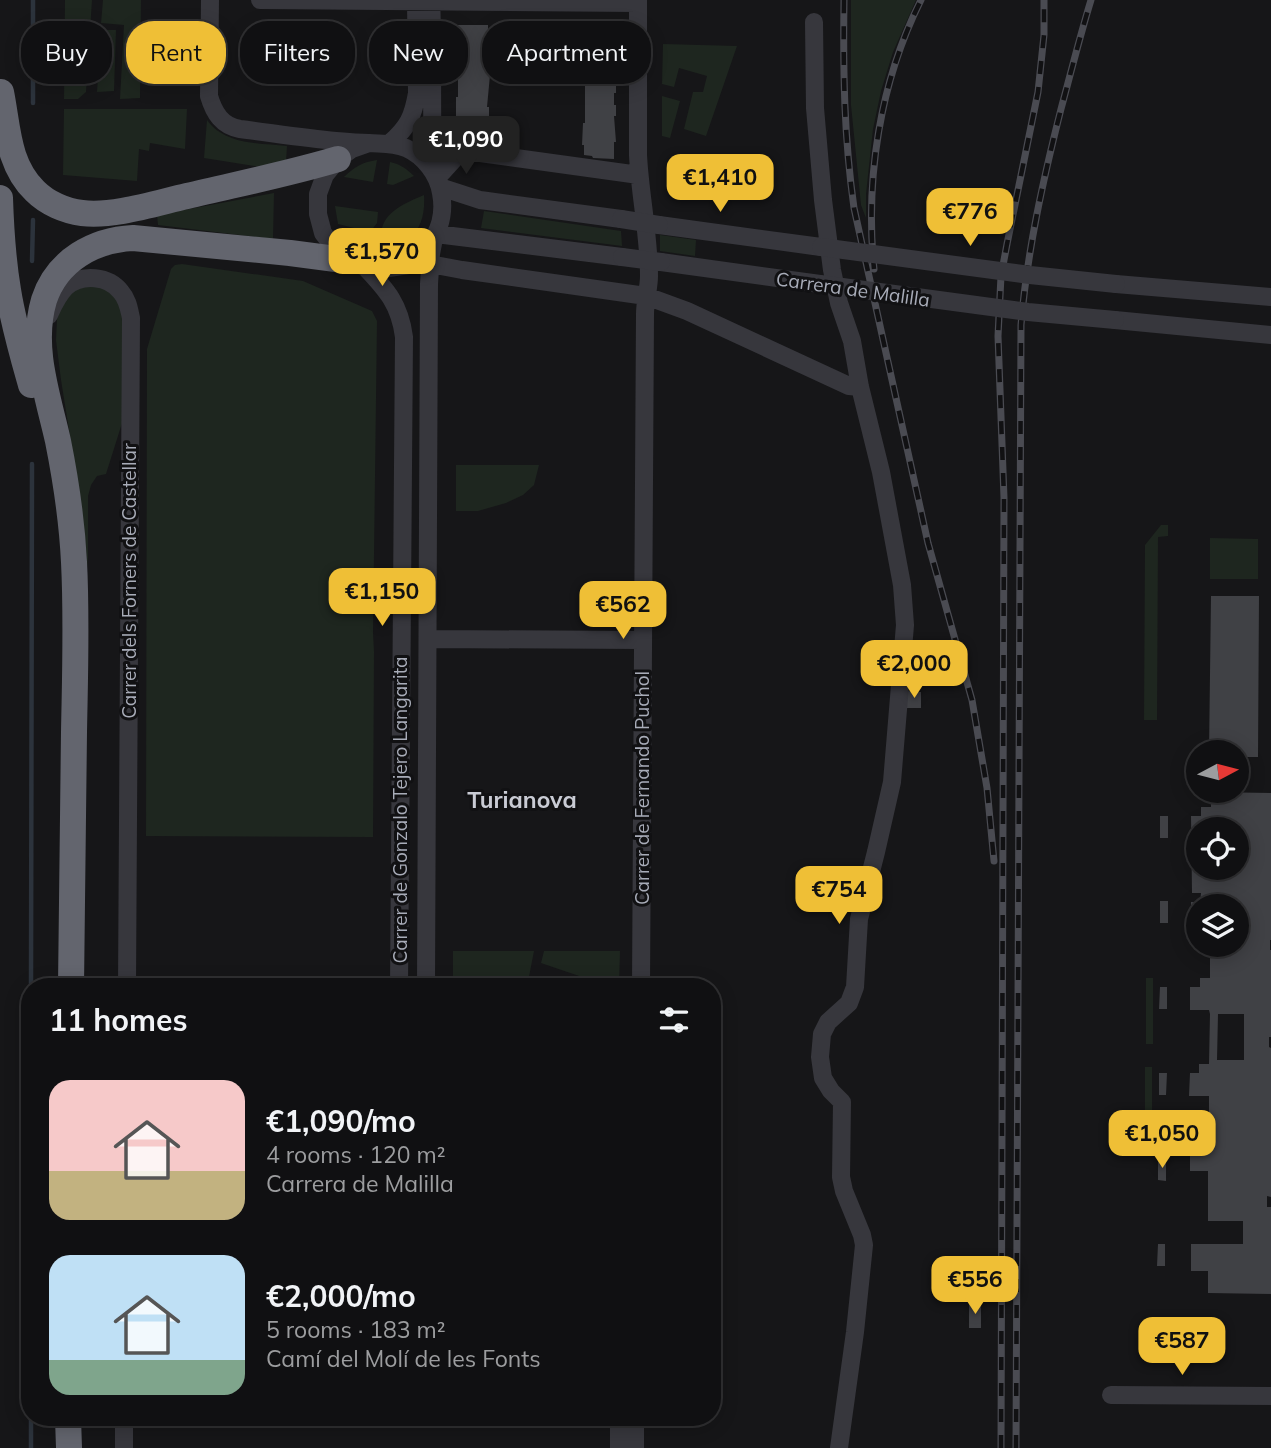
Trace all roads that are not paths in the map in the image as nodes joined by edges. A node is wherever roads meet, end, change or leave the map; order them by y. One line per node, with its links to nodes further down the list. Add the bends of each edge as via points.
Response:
1 (210, 0): 9 (street, via 209,96 222,121 240,129)
2 (260, 0): 3 (street)
3 (424, 1): 4 (street); 8 (street, via 415,104 410,122); 12 (street, via 433,29 432,129)
4 (638, 1): 11 (street, Carrer de Fernando Puchol)
5 (814, 22): 22 (street, via 823,200 832,270)
6 (0, 69): 7 (highway)
7 (0, 94): 10 (highway, via 10,147 23,177 48,201 80,213 144,206)
8 (390, 143): 9 (street); 12 (street, via 415,153)
9 (369, 144): 10 (street)
10 (338, 159): 15 (street, via 318,194 318,214 323,233 335,249)
11 (639, 175): 12 (street, via 473,152 457,156); 18 (street, Carrer de Fernando Puchol, via 648,236)
12 (437, 179): 14 (street, via 443,203); 19 (street, Carrera de Malilla, bridge, via 480,200 1030,275)
13 (0, 198): 23 (highway, via 12,314 51,463 63,537)
14 (435, 236): 16 (street, Carrer de Gonzalo Tejero Langarita); 17 (street, via 424,251); 21 (street, Carrera de Malilla, bridge, via 1028,312)
15 (358, 264): 17 (street, via 382,269); 20 (highway, via 134,237 106,241 84,250 61,270 45,298); 28 (street, Carrer de Gonzalo Tejero Langarita, via 390,295 404,337)
16 (430, 264): 17 (street); 18 (street); 24 (street, Carrer de Gonzalo Tejero Langarita)
17 (398, 266)
18 (646, 296): 22 (street); 25 (street, Carrer de Fernando Puchol)
19 (1271, 297)
20 (39, 334): 23 (highway); 27 (street, Carrer dels Forners de Castellar, via 66,287 86,278 108,282 128,304)
21 (1271, 335)
22 (860, 387): 41 (street, via 896,548 905,625 892,782 859,919 855,987 849,1003 821,1034 822,1079 842,1102 841,1177 864,1245)
23 (74, 559): 26 (highway)
24 (429, 639): 25 (street); 29 (street, Carrer de Gonzalo Tejero Langarita)
25 (643, 640): 30 (street, Carrer de Fernando Puchol)
26 (71, 978)
27 (127, 978)
28 (399, 978)
29 (426, 978)
30 (641, 978)
31 (1111, 1395): 32 (street)
32 (1262, 1396)
33 (68, 1426): 37 (highway)
34 (124, 1426): 38 (street)
35 (619, 1426): 39 (street)
36 (635, 1426): 40 (street)
37 (69, 1448)
38 (124, 1448)
39 (619, 1448)
40 (635, 1448)
41 (839, 1448)

